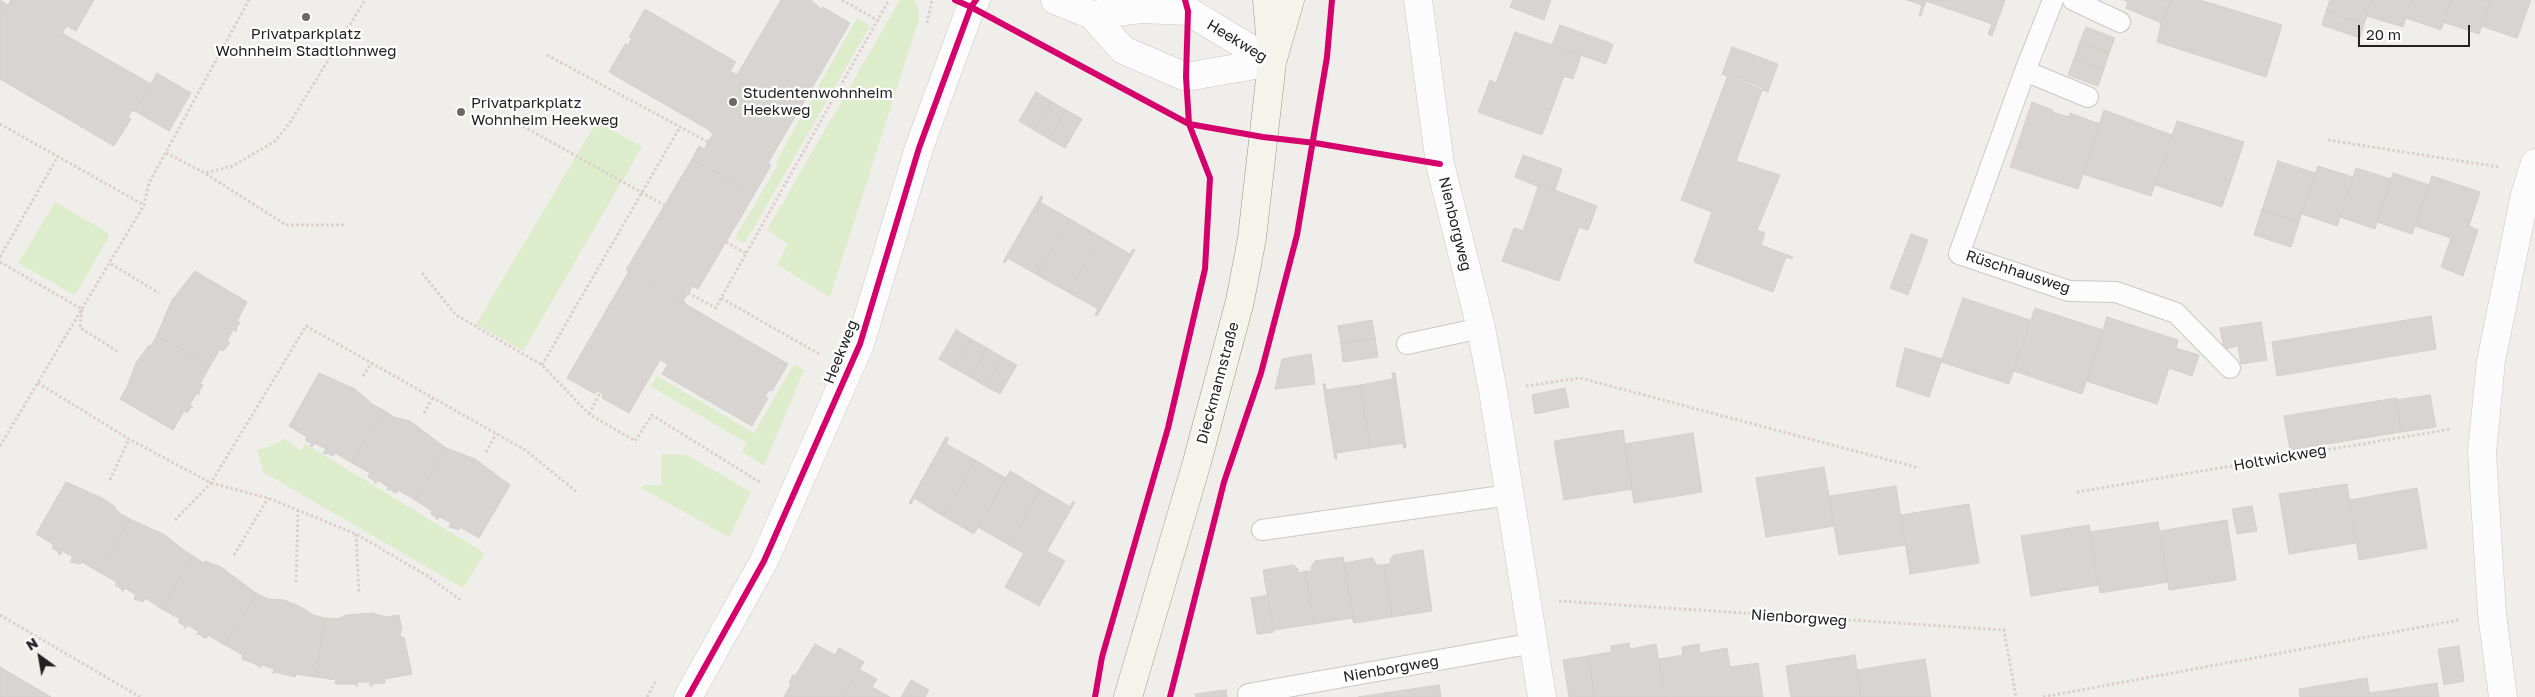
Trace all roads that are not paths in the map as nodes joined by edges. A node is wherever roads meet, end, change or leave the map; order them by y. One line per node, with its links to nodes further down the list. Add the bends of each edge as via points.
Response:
1 (976, 0): 21 (street, Heekweg, via 919,148 860,344 764,561)
2 (1055, 0): 8 (street, Heekweg)
3 (1267, 0): 10 (street, Dieckmannstraße)
4 (1290, 0): 10 (street, Dieckmannstraße)
5 (1418, 0): 14 (street, Nienborgweg, via 1440,164)
6 (2053, 0): 11 (lane, Rüschhausweg)
7 (2073, 0): 9 (lane)
8 (1092, 15): 10 (street, Heekweg, via 1141,9 1188,11); 10 (street, Heekweg, via 1123,50 1186,77)
9 (2120, 22)
10 (1272, 62): 22 (street, Dieckmannstraße, via 1252,238 1240,301)
11 (2025, 71): 12 (lane); 16 (lane, Rüschhausweg, via 1959,254 2069,291 2116,292 2176,313)
12 (2088, 97)
13 (2532, 182): 24 (street, via 2491,361 2482,452 2492,614)
14 (1481, 328): 15 (lane); 17 (street, Nienborgweg)
15 (1407, 344)
16 (2230, 368)
17 (1510, 495): 18 (lane); 19 (street, Nienborgweg)
18 (1262, 530)
19 (1534, 643): 20 (lane, Nienborgweg); 23 (street, Nienborgweg)
20 (1248, 694)
21 (688, 697)
22 (1128, 697)
23 (1542, 697)
24 (2504, 697)

